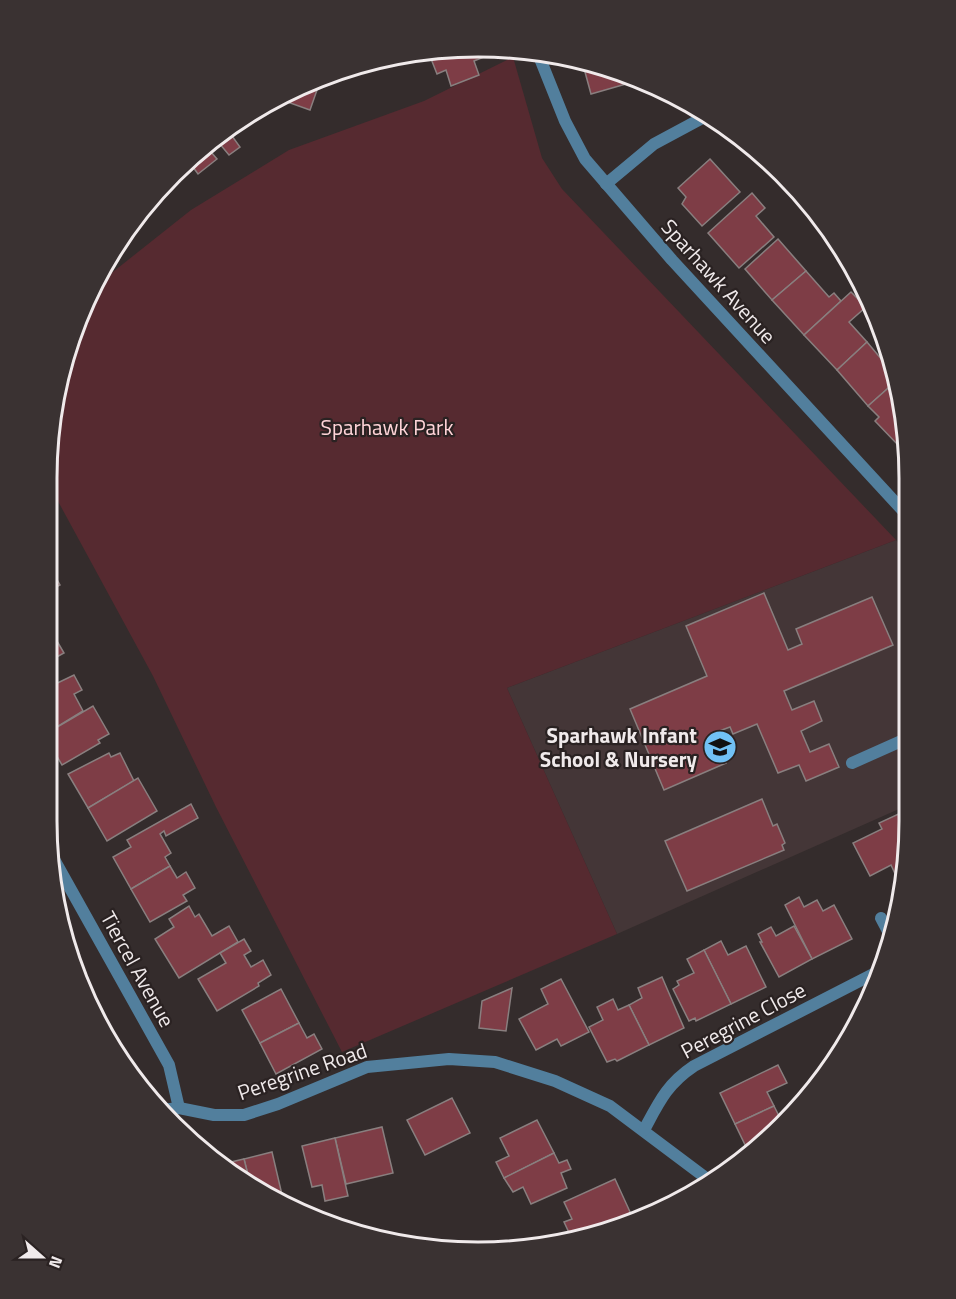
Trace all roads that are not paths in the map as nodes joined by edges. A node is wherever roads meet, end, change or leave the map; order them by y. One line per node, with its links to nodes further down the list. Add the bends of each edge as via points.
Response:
1 (542, 62): 3 (street, Sparhawk Avenue, via 585,159)
2 (699, 119): 3 (street, via 654,144)
3 (606, 184): 4 (street, Sparhawk Avenue)
4 (899, 506)
5 (899, 742): 6 (street)
6 (852, 763)
7 (60, 871): 11 (street, Tiercel Avenue, via 169,1065)
8 (881, 918): 9 (street)
9 (886, 927)
10 (870, 975): 13 (street, Peregrine Close, via 676,1078)
11 (179, 1108): 12 (street, Peregrine Road); 13 (street, Peregrine Road, via 244,1115 368,1067 448,1059 495,1062 555,1081 610,1106)
12 (170, 1109)
13 (644, 1130): 14 (street, Peregrine Road)
14 (704, 1176)

